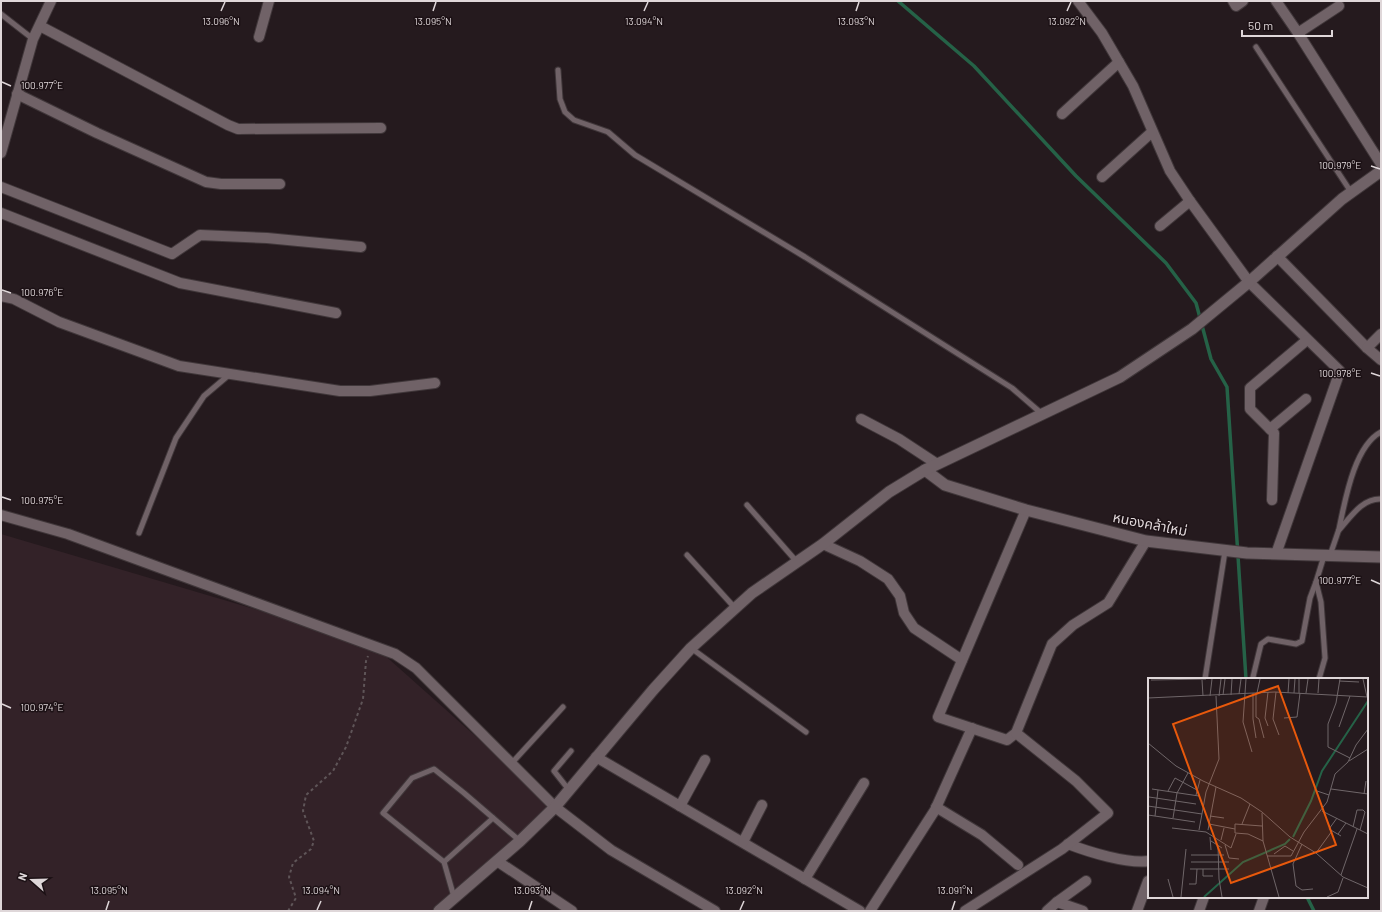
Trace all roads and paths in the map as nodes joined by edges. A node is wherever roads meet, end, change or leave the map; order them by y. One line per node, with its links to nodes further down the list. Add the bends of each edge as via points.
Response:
1 (51, 1): 9 (street)
2 (269, 1): 11 (street)
3 (1233, 1): 4 (street, via 1236,6)
4 (1243, 1)
5 (1276, 1): 10 (street)
6 (1083, 2): 14 (street)
7 (1339, 6): 10 (street)
8 (1, 14): 12 (lane)
9 (40, 26): 12 (street); 18 (street, via 238,129)
10 (1298, 33): 21 (street)
11 (259, 37)
12 (33, 39): 16 (street)
13 (1256, 47): 26 (lane)
14 (1119, 62): 17 (street); 19 (street, via 1133,86)
15 (558, 70): 42 (lane, via 560,99 565,112 574,120 608,132 635,155 805,257 1012,388)
16 (17, 94): 20 (street); 24 (street, via 206,182)
17 (1062, 114)
18 (381, 128)
19 (1152, 132): 23 (street); 27 (street, via 1170,171)
20 (1, 153)
21 (1381, 164)
22 (1381, 171): 26 (main road)
23 (1102, 177)
24 (280, 184)
25 (1, 187): 30 (street, via 172,254 200,235)
26 (1351, 192): 31 (main road)
27 (1190, 201): 29 (street); 32 (street)
28 (1, 213): 34 (street, via 180,283)
29 (1160, 226)
30 (361, 247)
31 (1277, 256): 32 (main road); 37 (street)
32 (1249, 282): 36 (street); 42 (main road, via 1192,329 1120,377)
33 (1, 296): 39 (street, via 14,299 59,322 179,366)
34 (336, 314)
35 (1381, 334): 37 (street)
36 (1307, 340): 44 (street, via 1250,388 1250,409); 58 (street, via 1340,371)
37 (1367, 348): 38 (street)
38 (1381, 360)
39 (231, 374): 40 (street, via 340,391 370,391); 54 (lane, via 204,396 176,438)
40 (435, 383)
41 (1306, 399): 44 (street)
42 (1041, 414): 46 (main road)
43 (861, 419): 46 (street, via 899,439)
44 (1270, 429): 49 (street, via 1274,433)
45 (1381, 432): 53 (lane, via 1366,445 1359,459 1348,486)
46 (937, 464): 47 (main road)
47 (925, 470): 51 (main road, หนองคล้าใหม่, via 945,485); 56 (main road, via 889,492)
48 (1381, 499): 53 (lane, via 1373,498 1361,506)
49 (1272, 500)
50 (747, 505): 62 (lane)
51 (1026, 510): 55 (main road, หนองคล้าใหม่); 67 (street)
52 (1, 515): 65 (street, via 68,534)
53 (1338, 531): 60 (lane)
54 (139, 533)
55 (1146, 541): 57 (main road, หนองคล้าใหม่); 74 (street, via 1108,603 1073,625 1052,644)
56 (823, 544): 62 (main road); 67 (street, via 860,560 888,579 900,596 904,613 914,628)
57 (1228, 551): 58 (main road, หนองคล้าใหม่); 69 (lane)
58 (1276, 554): 60 (main road, หนองคล้าใหม่)
59 (687, 555): 64 (lane)
60 (1327, 556): 61 (main road, หนองคล้าใหม่); 63 (lane)
61 (1381, 557)
62 (797, 562): 64 (main road)
63 (1316, 582): 68 (lane, via 1310,598 1302,642 1296,644 1268,639 1261,644); 70 (lane, via 1321,602 1325,658)
64 (735, 608): 66 (main road)
65 (372, 644): 78 (street, via 395,654 416,668); 100 (path, via 366,661 363,699 346,747 333,770 306,795 303,812 314,841 311,849 293,863 289,878 296,898)
66 (691, 648): 73 (lane); 76 (main road)
67 (962, 660): 72 (street, via 938,717)
68 (1253, 677)
69 (1205, 678)
70 (1319, 678)
71 (563, 707): 78 (lane)
72 (972, 728): 74 (street, via 1007,740); 83 (street)
73 (806, 732)
74 (1016, 733): 88 (street, via 1076,780 1108,813)
75 (571, 751): 80 (lane, via 554,771)
76 (596, 757): 80 (main road); 82 (street)
77 (705, 760): 82 (street)
78 (511, 764): 84 (street)
79 (864, 783): 93 (street)
80 (569, 791): 84 (main road)
81 (762, 805): 87 (street)
82 (680, 806): 87 (street)
83 (936, 807): 92 (street, via 982,835); 105 (street)
84 (554, 808): 86 (main road); 103 (street, via 611,850)
85 (493, 818): 86 (lane); 91 (lane); 91 (lane, via 434,769 412,778 383,813)
86 (520, 841): 89 (main road)
87 (743, 842): 93 (street)
88 (1068, 844): 90 (street, via 1123,860); 106 (street)
89 (497, 861): 96 (main road); 102 (street)
90 (1148, 861)
91 (444, 862): 96 (lane)
92 (1018, 865)
93 (805, 879): 104 (street)
94 (1086, 881): 99 (street)
95 (1148, 881): 109 (street)
96 (454, 898): 101 (main road)
97 (1204, 898): 110 (street)
98 (1264, 898): 111 (street)
99 (1057, 902): 107 (street); 108 (street)
100 (288, 911)
101 (439, 911)
102 (571, 911)
103 (715, 911)
104 (860, 911)
105 (870, 911)
106 (965, 911)
107 (1046, 911)
108 (1083, 911)
109 (1137, 911)
110 (1199, 911)
111 (1259, 911)

